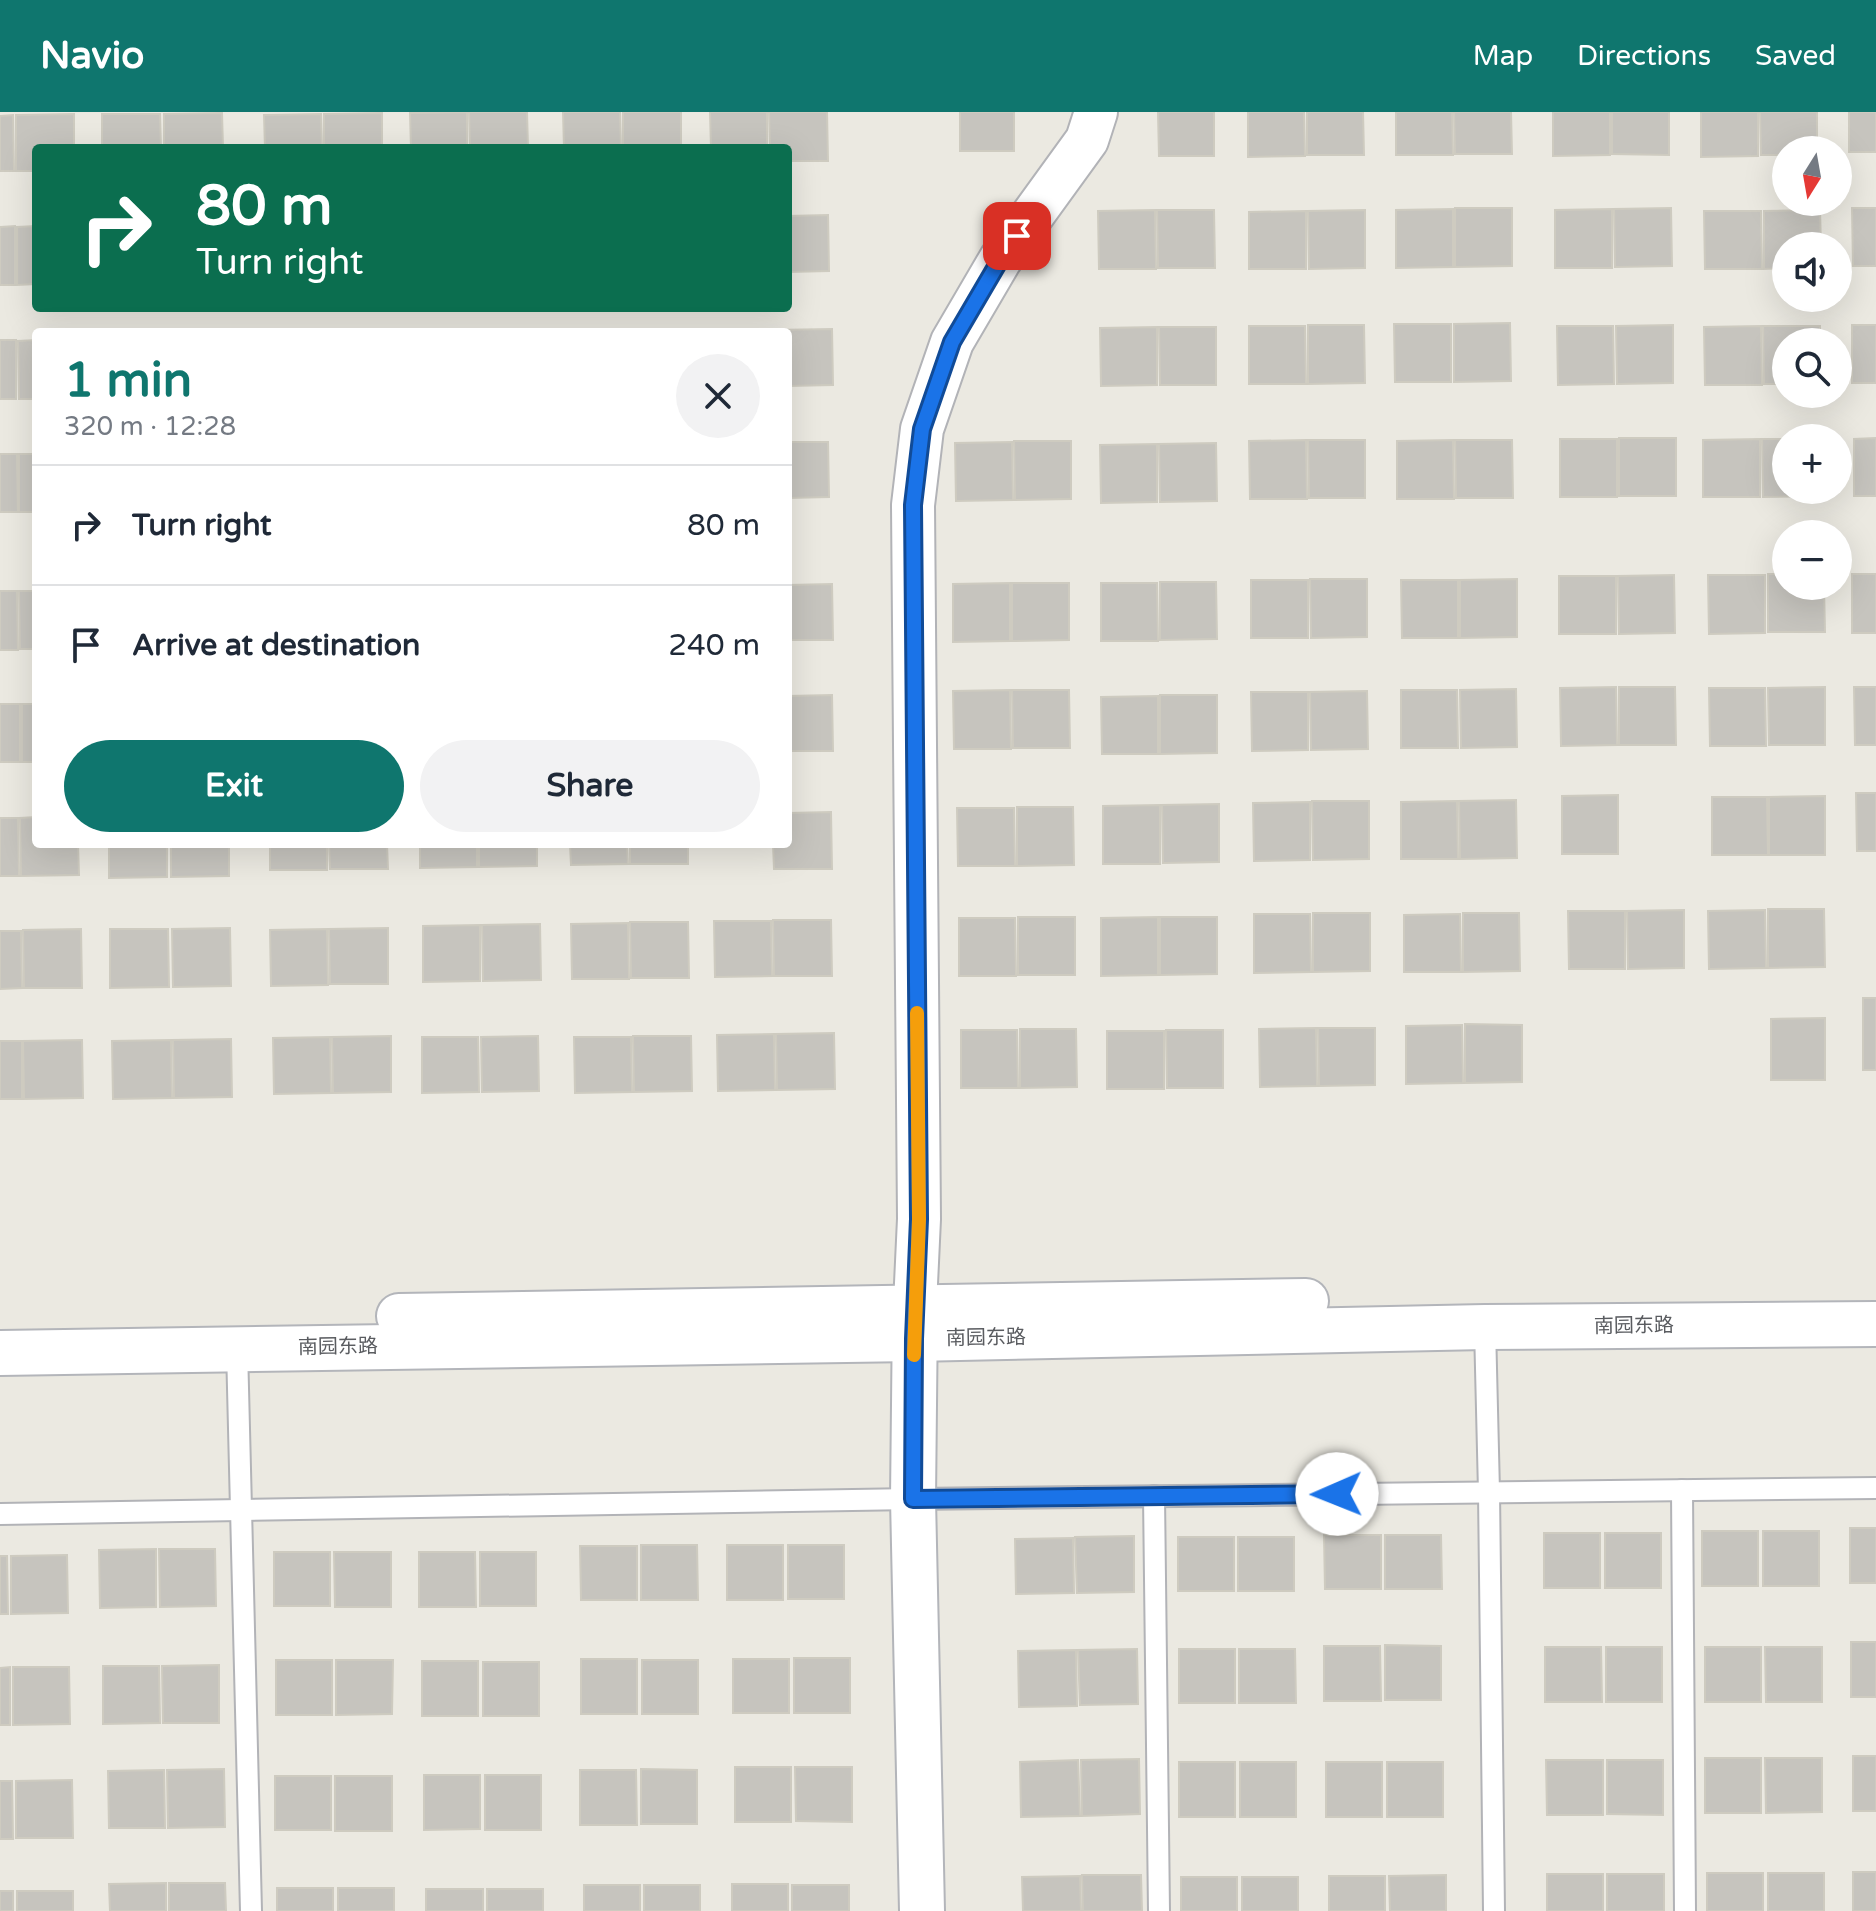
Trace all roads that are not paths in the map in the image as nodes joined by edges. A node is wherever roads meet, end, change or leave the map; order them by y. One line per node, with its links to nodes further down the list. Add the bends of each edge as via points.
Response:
1 (1096, 112): 3 (street, via 1087,140 1000,260 952,342 922,429 913,505 919,1203)
2 (1876, 1294): 3 (main road, 南园东路)
3 (914, 1322): 4 (main road, 南园东路); 6 (main road, 南园东路); 7 (main road, 南园东路); 13 (main road)
4 (0, 1323)
5 (1876, 1324): 6 (main road, 南园东路)
6 (1485, 1327): 11 (lane)
7 (237, 1348): 8 (main road, 南园东路); 14 (lane)
8 (0, 1353)
9 (1876, 1488): 10 (lane)
10 (1682, 1490): 11 (lane); 20 (lane)
11 (1489, 1492): 12 (lane); 19 (lane)
12 (1154, 1496): 13 (lane); 18 (lane)
13 (913, 1499): 14 (lane); 17 (main road)
14 (242, 1511): 15 (lane); 16 (lane)
15 (0, 1514)
16 (251, 1911)
17 (922, 1911)
18 (1159, 1911)
19 (1494, 1911)
20 (1685, 1911)

